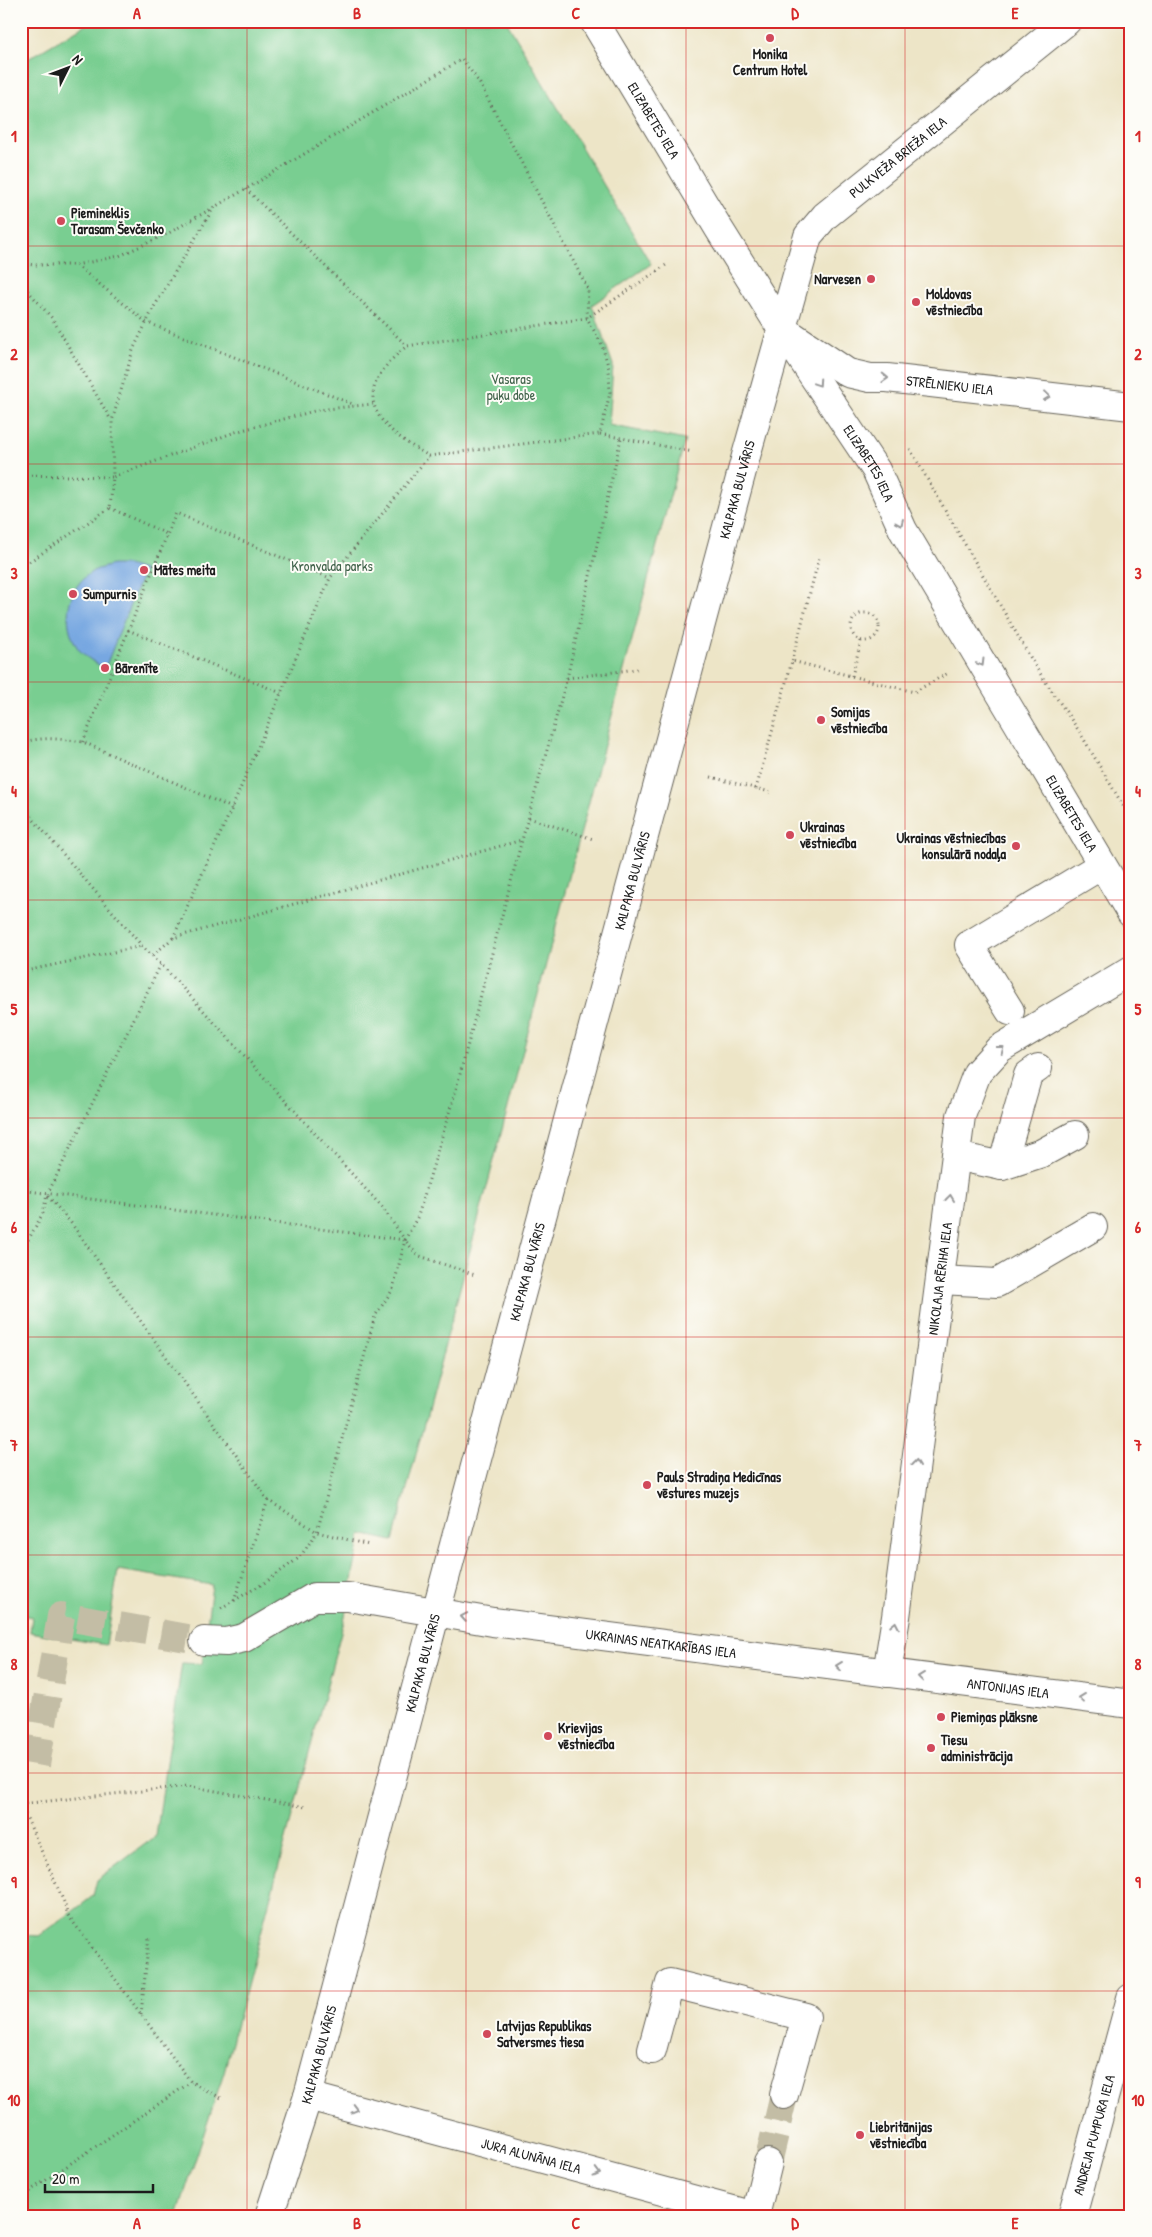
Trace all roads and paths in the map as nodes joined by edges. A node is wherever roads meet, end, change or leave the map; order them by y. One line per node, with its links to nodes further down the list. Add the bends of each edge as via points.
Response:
1 (594, 21): 11 (street, ELIZABETES IELA)
2 (1067, 21): 11 (street, PULKVEŽA BRIEŽA IELA, via 825,216 808,236)
3 (246, 189): 4 (path); 9 (path, via 462,59 479,82 588,289); 12 (path)
4 (214, 207): 6 (path, via 120,256); 10 (path)
5 (21, 263): 6 (path)
6 (76, 265): 10 (path)
7 (666, 265): 9 (path)
8 (21, 284): 16 (path, via 52,318)
9 (587, 318): 12 (path); 17 (path, via 602,345 609,369 610,393)
10 (146, 322): 14 (path); 16 (path)
11 (781, 328): 15 (street, STRĒLNIEKU IELA, one-way to 15, via 848,373 870,378); 48 (street, ELIZABETES IELA, one-way to 48, via 876,470 903,530); 73 (street, KALPAKA BULVĀRIS)
12 (407, 346): 13 (path, via 388,361 374,384)
13 (373, 404): 14 (path); 21 (path, via 386,426)
14 (356, 405): 23 (path, via 318,410 234,432)
15 (1131, 406)
16 (112, 421): 23 (path)
17 (600, 434): 18 (path); 21 (path)
18 (622, 438): 20 (path); 35 (path)
19 (910, 449): 45 (path, via 1036,669 1079,731)
20 (693, 452)
21 (429, 456): 28 (path)
22 (21, 475): 23 (path)
23 (113, 477): 24 (path)
24 (110, 508): 25 (path); 27 (path)
25 (167, 534): 28 (path, via 176,513); 29 (path)
26 (819, 558): 31 (path)
27 (21, 567)
28 (330, 578): 36 (path)
29 (128, 630): 36 (path); 37 (path)
30 (861, 641): 30 (path, via 853,635 850,626 854,617 863,612 879,622 879,631 870,641); 34 (path)
31 (792, 661): 34 (path); 40 (path)
32 (637, 669): 35 (path)
33 (950, 672): 34 (path, via 914,692)
34 (852, 676)
35 (567, 678): 44 (path)
36 (281, 693): 43 (path)
37 (83, 742): 38 (path, via 59,738); 43 (path)
38 (21, 743)
39 (711, 777): 40 (path)
40 (756, 789): 41 (path)
41 (770, 792)
42 (21, 805): 51 (path)
43 (232, 808): 50 (path)
44 (529, 818): 46 (path); 47 (path)
45 (1131, 819)
46 (593, 839)
47 (522, 840): 50 (path); 64 (path, via 455,1093 418,1216)
48 (1102, 865): 49 (street, ELIZABETES IELA); 56 (street, via 969,944)
49 (1131, 913)
50 (173, 938): 52 (path)
51 (142, 946): 52 (path); 55 (path)
52 (153, 956): 53 (path)
53 (161, 964): 62 (path); 64 (path, via 382,1208)
54 (1131, 970): 59 (street, NIKOLAJA RĒRIHA IELA, one-way to 54, via 961,1116 977,1073 999,1049)
55 (21, 972)
56 (1010, 1011)
57 (1038, 1068): 60 (street, via 1028,1075)
58 (1075, 1135): 60 (street, via 1042,1153)
59 (956, 1156): 60 (street); 67 (street, NIKOLAJA RĒRIHA IELA, one-way to 59)
60 (1002, 1166)
61 (21, 1190): 62 (path)
62 (46, 1195): 64 (path); 65 (path, via 43,1213); 68 (path, via 71,1223)
63 (1092, 1228): 67 (street, via 996,1283)
64 (404, 1240): 66 (path, via 417,1255); 69 (path, via 393,1289 375,1316)
65 (21, 1253)
66 (475, 1275)
67 (940, 1280): 75 (street, NIKOLAJA RĒRIHA IELA, one-way to 67)
68 (268, 1500): 69 (path); 71 (path)
69 (317, 1532): 70 (path); 71 (path, via 300,1557)
70 (369, 1544)
71 (234, 1602): 72 (path)
72 (216, 1610)
73 (436, 1612): 74 (street, UKRAINAS NEATKARĪBAS IELA, via 358,1598 314,1597 244,1638 226,1642); 75 (street, UKRAINAS NEATKARĪBAS IELA, one-way to 73); 84 (street, KALPAKA BULVĀRIS)
74 (204, 1641)
75 (887, 1673): 76 (street, ANTONIJAS IELA, one-way to 75)
76 (1131, 1704)
77 (21, 1804): 78 (path, via 188,1786); 81 (path, via 68,1916)
78 (306, 1807)
79 (149, 1937): 81 (path)
80 (1131, 1998): 91 (street, ANDREJA PUMPURA IELA)
81 (141, 2014): 83 (path)
82 (652, 2050): 85 (street, via 670,1983 806,2017)
83 (192, 2082): 86 (path); 88 (path)
84 (308, 2096): 89 (street, KALPAKA BULVĀRIS); 90 (street, JURA ALUNĀNA IELA, one-way to 90)
85 (784, 2096)
86 (224, 2100)
87 (768, 2163): 90 (street)
88 (21, 2197)
89 (269, 2216)
90 (755, 2216)
91 (1072, 2216)

